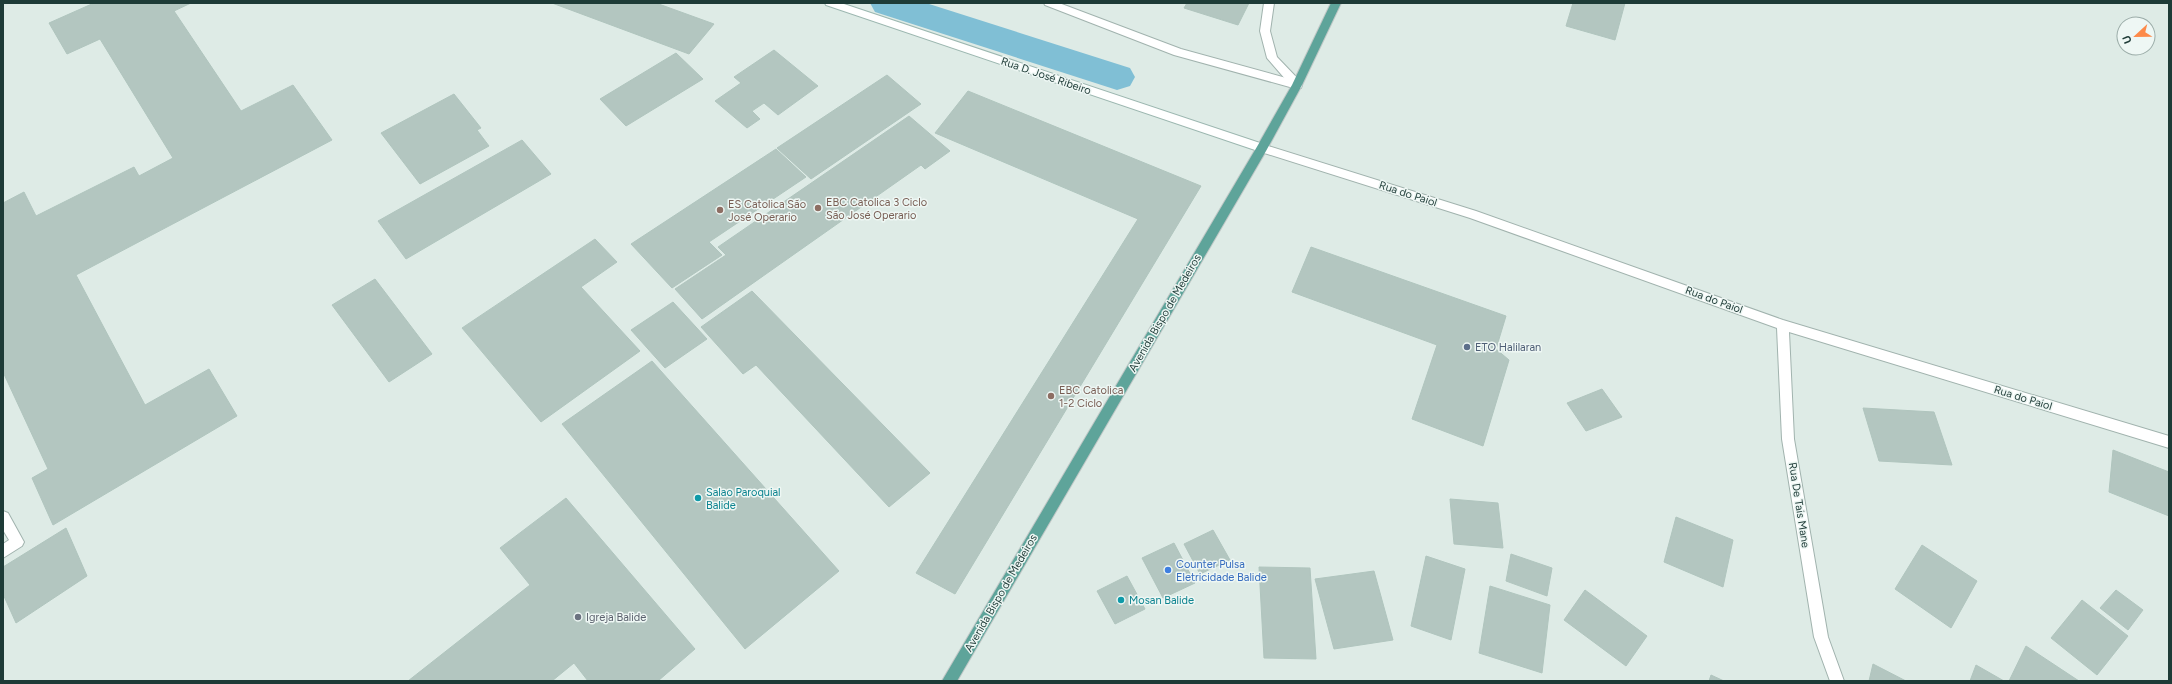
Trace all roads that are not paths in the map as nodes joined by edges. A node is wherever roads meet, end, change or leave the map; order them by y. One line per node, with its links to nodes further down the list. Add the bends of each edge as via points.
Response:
1 (830, 3): 6 (street, Rua D. José Ribeiro)
2 (1049, 3): 5 (street, via 1178,52)
3 (1269, 3): 5 (street, via 1266,31 1272,58)
4 (1336, 3): 5 (main road, Avenida Bispo de Medeiros)
5 (1297, 85): 6 (main road, Avenida Bispo de Medeiros)
6 (1262, 148): 7 (street, Rua do Paiol, via 1472,214); 11 (main road, Avenida Bispo de Medeiros)
7 (1783, 325): 8 (street, Rua do Paiol); 12 (street, Rua De Tais Mane, via 1788,439 1821,637)
8 (2169, 442)
9 (3, 517): 10 (street, via 17,542)
10 (3, 552)
11 (949, 681)
12 (1837, 681)

